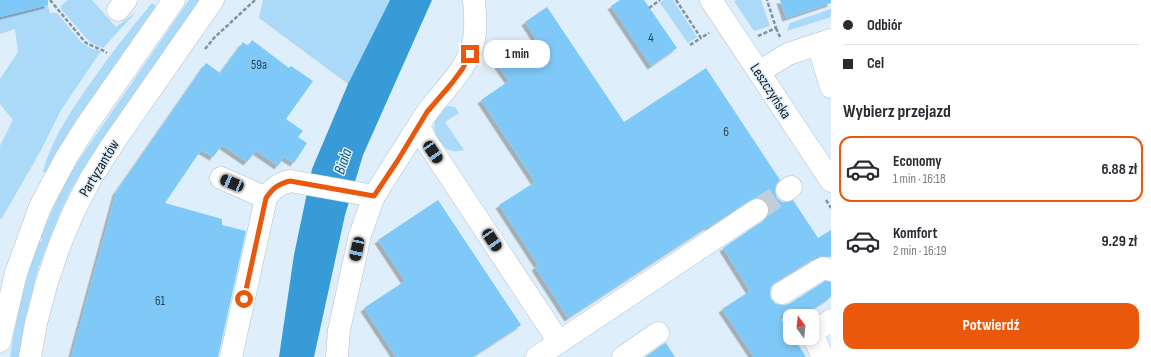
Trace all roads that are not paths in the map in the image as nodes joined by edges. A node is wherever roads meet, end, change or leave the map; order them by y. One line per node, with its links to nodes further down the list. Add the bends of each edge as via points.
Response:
1 (213, 0): 20 (main road, Partyzantów, via 114,142 74,211 47,282)
2 (474, 0): 8 (main road, via 474,42 470,54 463,68)
3 (711, 0): 6 (main road, Leszczyńska)
4 (167, 2): 18 (main road, via 66,158 40,207 16,273)
5 (824, 42): 6 (main road, via 788,54); 7 (main road)
6 (759, 72): 10 (main road, Leszczyńska)
7 (831, 87)
8 (419, 125): 11 (main road); 19 (main road, via 425,140)
9 (221, 178): 12 (main road)
10 (831, 182)
11 (365, 194): 12 (main road, via 290,181 272,189); 22 (main road, via 360,235 339,330)
12 (266, 198): 21 (main road)
13 (757, 210): 19 (main road)
14 (831, 270): 15 (main road, via 824,268)
15 (782, 293)
16 (831, 320): 25 (main road, via 816,331 814,338)
17 (658, 333): 24 (main road)
18 (0, 341)
19 (559, 342): 23 (main road)
20 (30, 357)
21 (231, 357)
22 (337, 357)
23 (537, 357)
24 (623, 357)
25 (823, 357)

